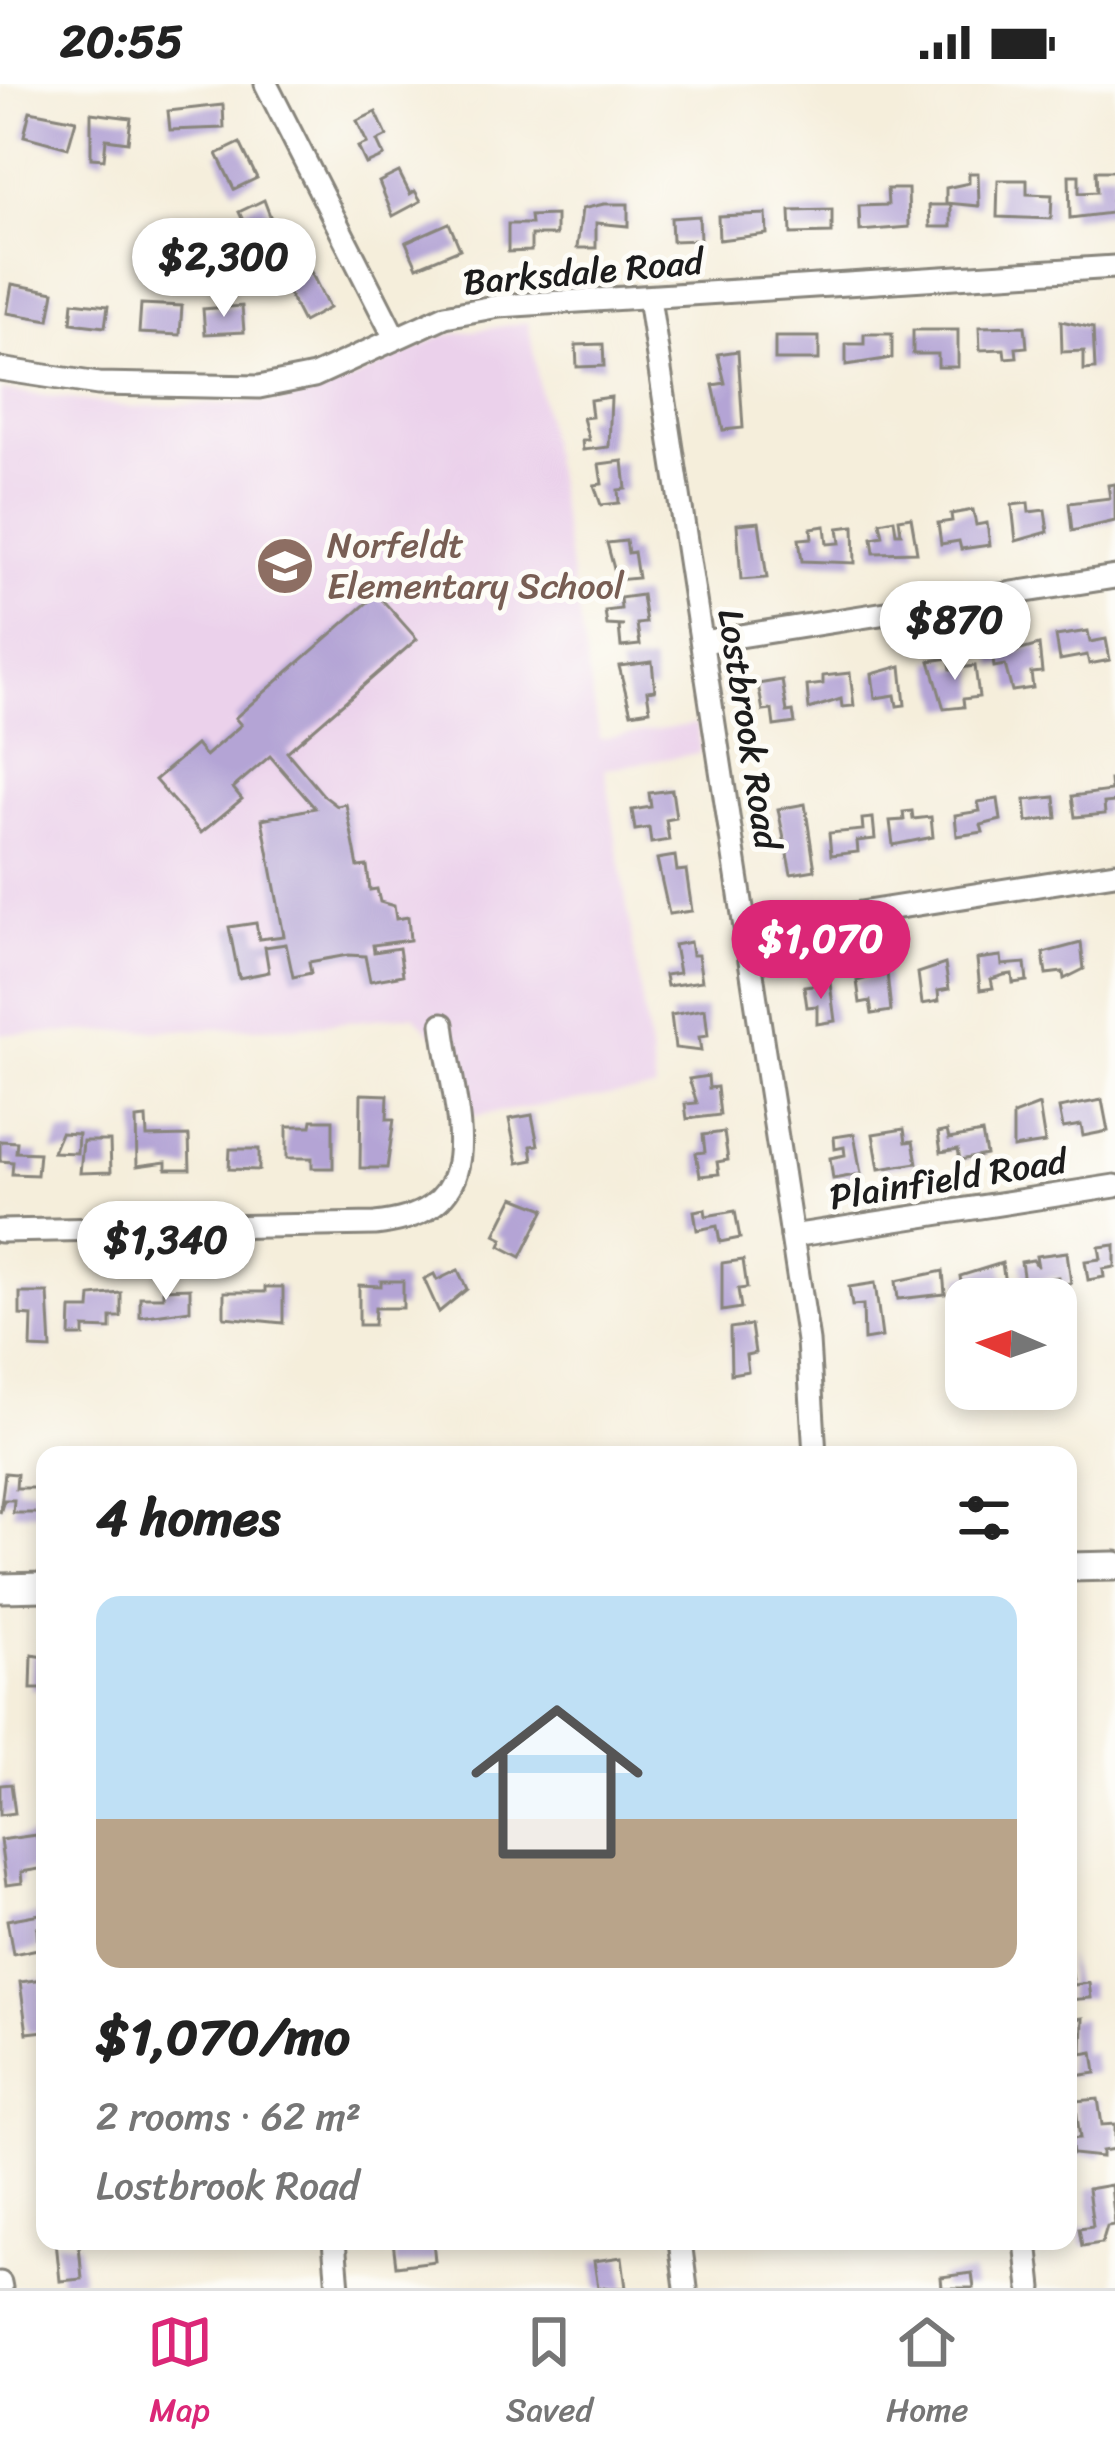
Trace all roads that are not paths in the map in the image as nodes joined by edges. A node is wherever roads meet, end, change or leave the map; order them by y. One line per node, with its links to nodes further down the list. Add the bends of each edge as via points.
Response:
1 (266, 84): 4 (street)
2 (1115, 267): 3 (street, Barksdale Road)
3 (649, 298): 4 (street, Barksdale Road, via 484,308); 7 (street, Lostbrook Road)
4 (394, 336): 5 (street, Barksdale Road, via 314,376 259,387 98,384)
5 (0, 368)
6 (1115, 578): 7 (street)
7 (702, 641): 9 (street, Lostbrook Road)
8 (1115, 873): 9 (street)
9 (747, 931): 13 (street, Lostbrook Road)
10 (442, 1024): 12 (street, via 460,1148 452,1188 429,1212 322,1226)
11 (1115, 1186): 13 (street, Plainfield Road)
12 (0, 1231)
13 (792, 1236): 14 (street, Lostbrook Road)
14 (814, 1446)
15 (1115, 1566): 16 (main road)
16 (1077, 1567)
17 (36, 1587): 18 (main road)
18 (0, 1588)
19 (335, 2250): 22 (street)
20 (681, 2250): 23 (street)
21 (1027, 2250): 24 (street)
22 (338, 2288)
23 (686, 2288)
24 (1031, 2288)

